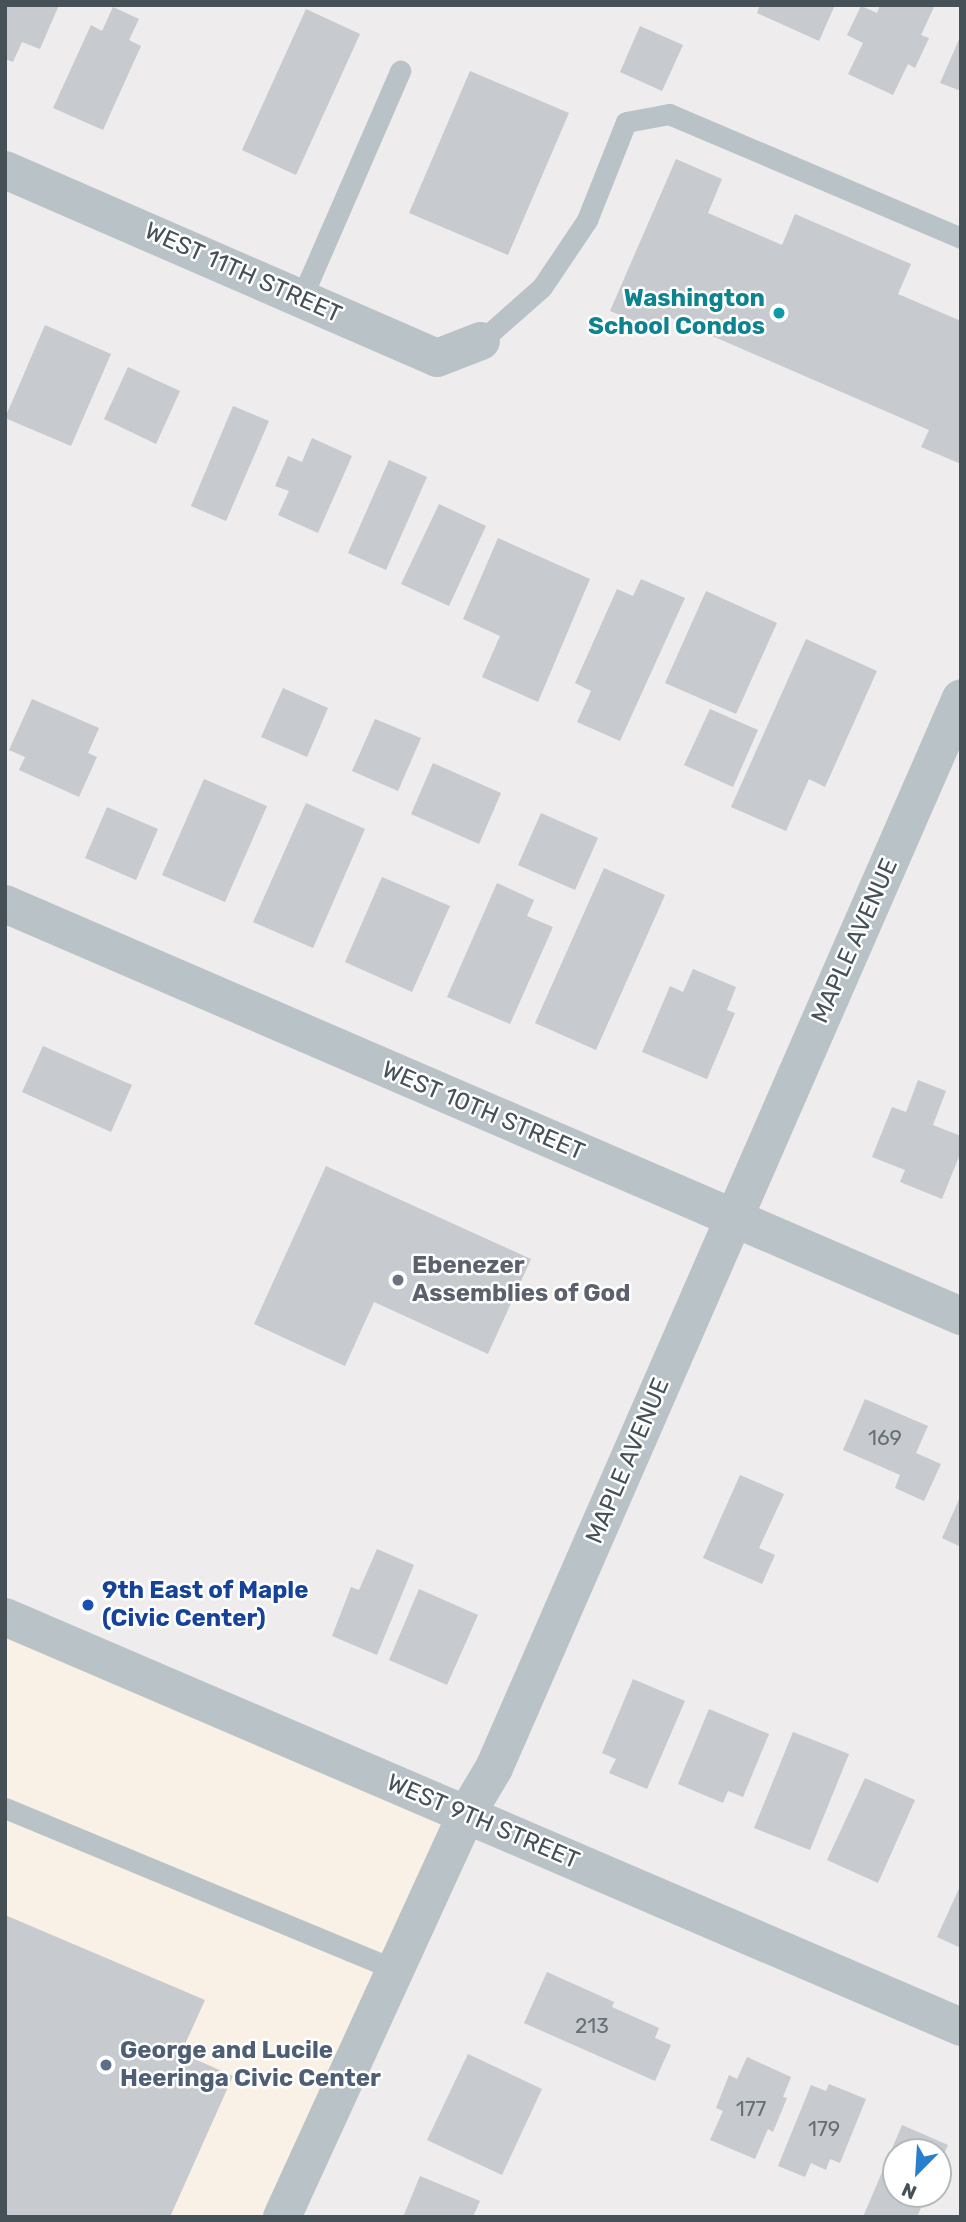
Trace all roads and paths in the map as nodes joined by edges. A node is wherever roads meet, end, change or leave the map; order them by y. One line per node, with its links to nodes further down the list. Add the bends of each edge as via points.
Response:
1 (400, 71): 4 (lane)
2 (5, 170): 4 (street, WEST 11TH STREET)
3 (961, 239): 5 (lane, via 669,114 626,122 587,220 542,287)
4 (301, 299): 5 (street, WEST 11TH STREET, via 437,358)
5 (481, 341)
6 (961, 698): 8 (street, MAPLE AVENUE)
7 (5, 904): 8 (street, WEST 10TH STREET)
8 (732, 1220): 9 (street, WEST 10TH STREET); 12 (street, MAPLE AVENUE, via 494,1768)
9 (961, 1316)
10 (5, 1617): 12 (street, WEST 9TH STREET)
11 (5, 1808): 13 (lane)
12 (466, 1815): 13 (street, MAPLE AVENUE); 14 (street, WEST 9TH STREET)
13 (396, 1970): 15 (street, MAPLE AVENUE)
14 (961, 2027)
15 (282, 2217)

